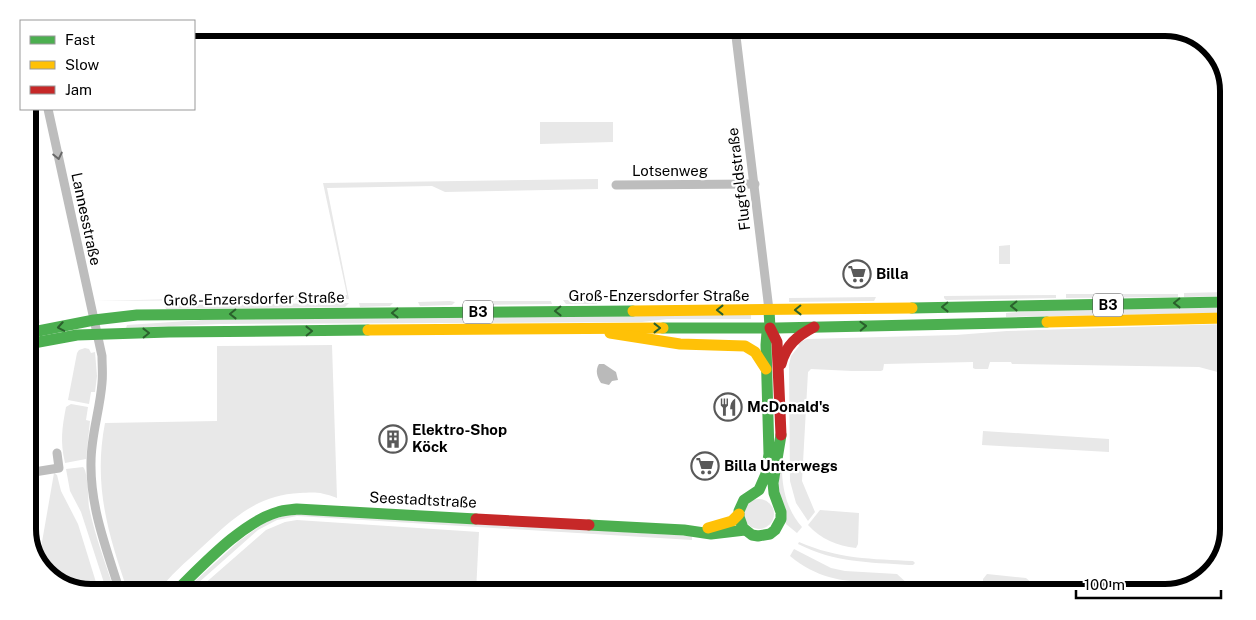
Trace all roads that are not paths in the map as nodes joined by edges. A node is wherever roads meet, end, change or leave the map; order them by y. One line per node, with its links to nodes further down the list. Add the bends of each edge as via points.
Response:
1 (736, 36): 3 (street, Flugfeldstraße)
2 (48, 110): 8 (street, Lannesstraße, one-way to 8)
3 (755, 184): 4 (street, Lotsenweg); 6 (street, Flugfeldstraße)
4 (616, 186)
5 (1220, 302): 6 (main road, Groß-Enzersdorfer Straße / B3, one-way to 6)
6 (769, 310): 8 (main road, Groß-Enzersdorfer Straße / B3, one-way to 8, via 137,315); 11 (main road, Flugfeldstraße)
7 (1220, 318): 9 (main road, B3, one-way to 7)
8 (94, 320): 12 (main road, B3, one-way to 12); 13 (street, Lannesstraße)
9 (814, 327): 11 (main road, B3); 16 (main road, via 786,347)
10 (573, 328): 11 (main road, B3, one-way to 11); 13 (main road, B3, one-way to 10); 15 (main road, via 680,344 745,346 756,353)
11 (770, 328): 15 (main road, via 766,337); 16 (main road, Seestadtstraße, via 777,342)
12 (36, 331)
13 (98, 334): 14 (main road, B3); 24 (street, Lannesstraße, via 103,382 93,433 91,481 98,522)
14 (36, 343)
15 (766, 369): 19 (main road, via 769,454 759,490)
16 (780, 379): 20 (main road, Seestadtstraße, via 782,432 773,483)
17 (56, 453): 18 (street, via 59,468)
18 (36, 472)
19 (749, 496): 20 (main road, via 767,494); 21 (main road, via 741,505)
20 (777, 502): 22 (main road, Seestadtstraße, via 781,519 775,530 758,536)
21 (739, 514): 22 (main road); 23 (main road, Seestadtstraße, via 732,520)
22 (745, 530): 23 (main road, Seestadtstraße, via 711,534)
23 (698, 531): 25 (main road, Seestadtstraße, via 297,509 275,512 257,521)
24 (117, 584)
25 (183, 584)

